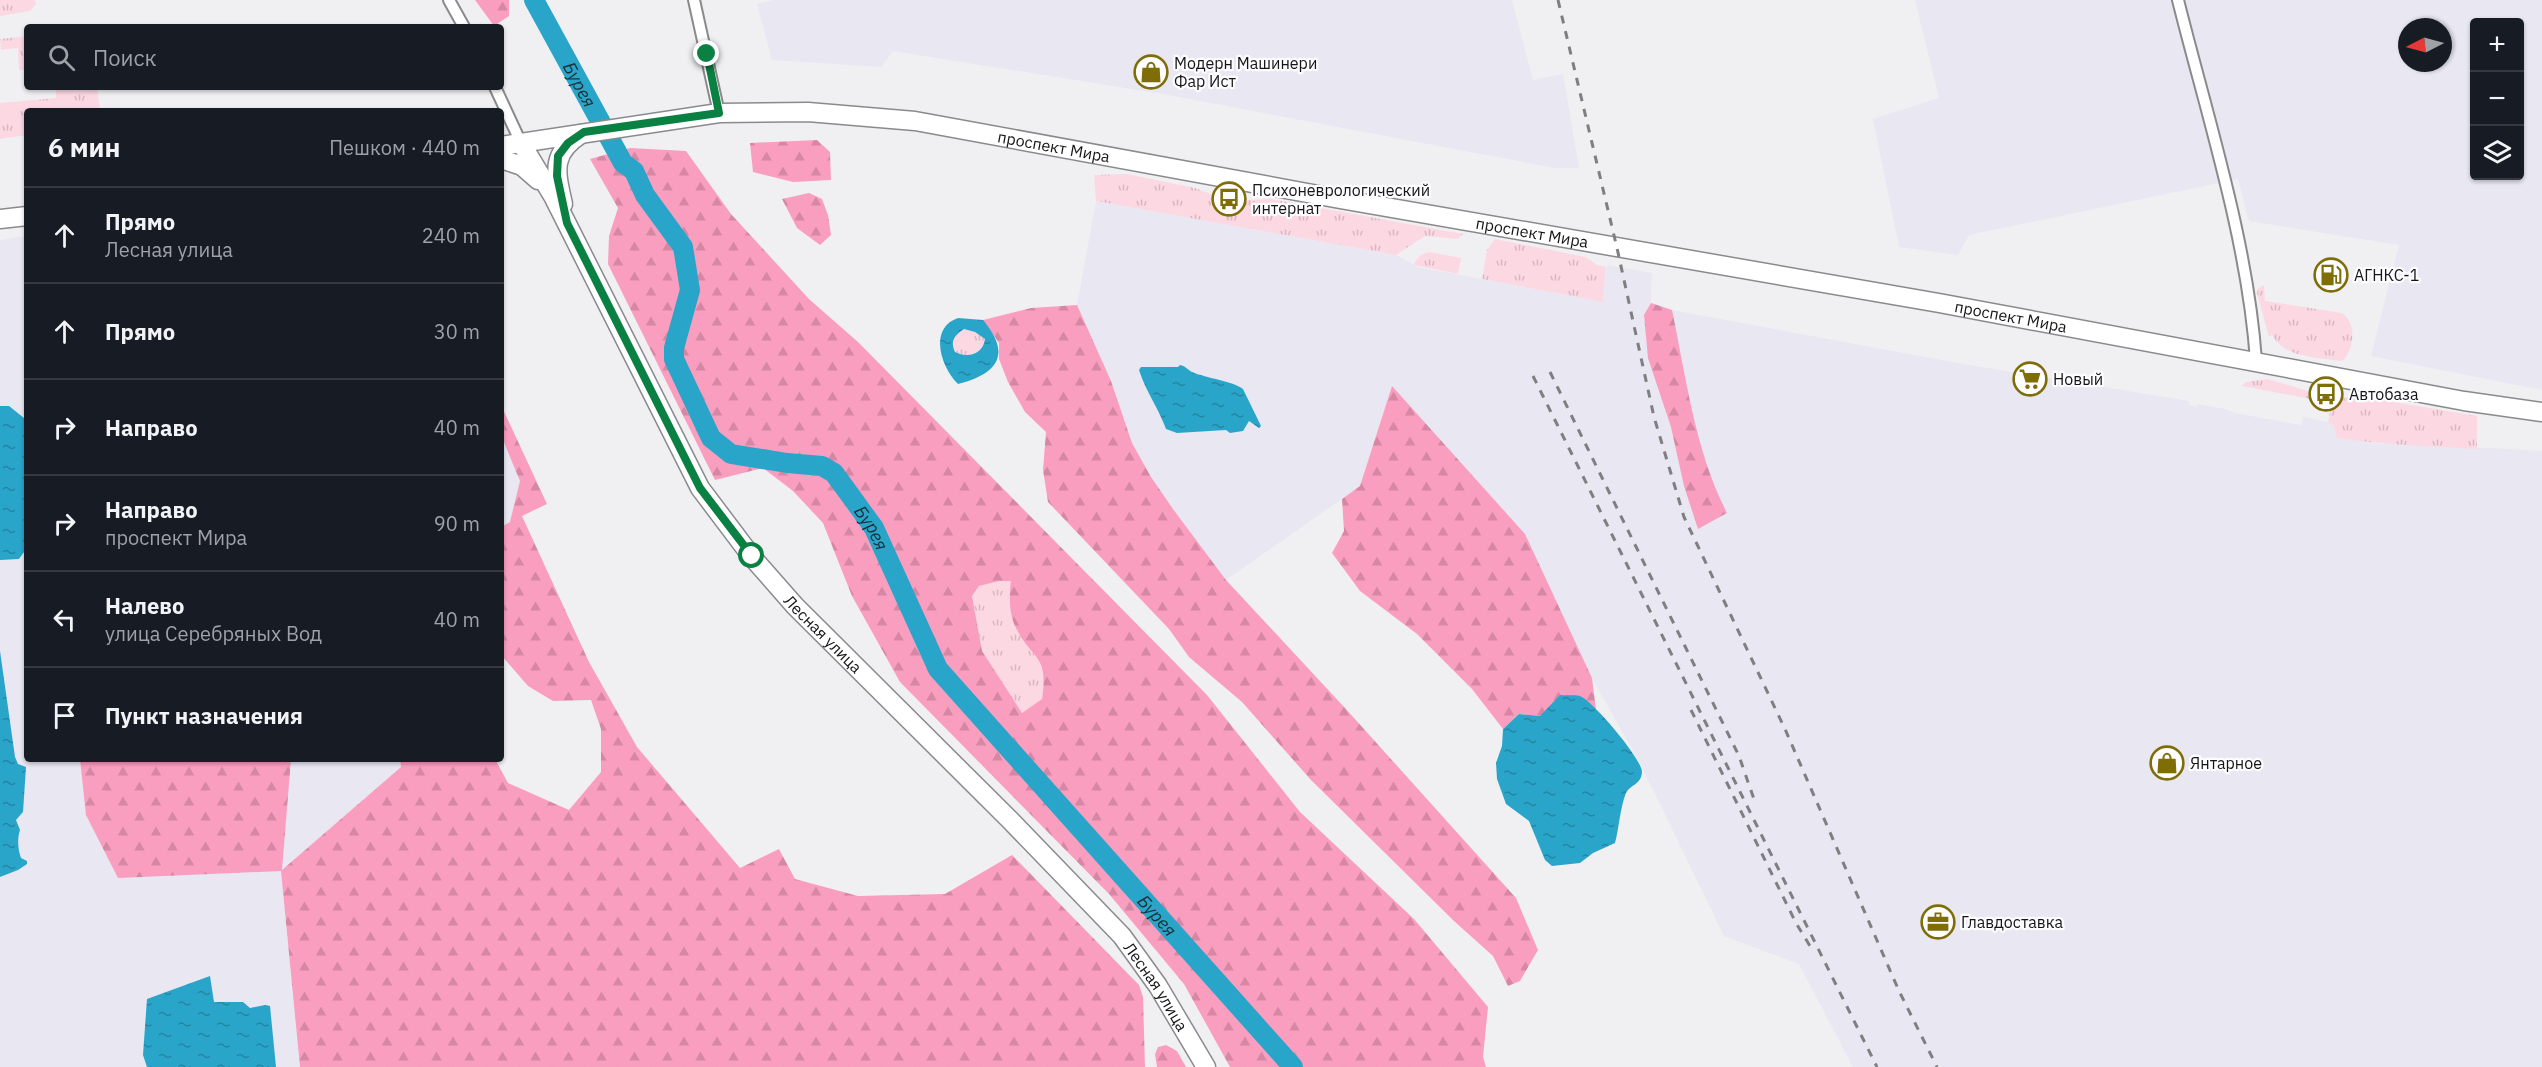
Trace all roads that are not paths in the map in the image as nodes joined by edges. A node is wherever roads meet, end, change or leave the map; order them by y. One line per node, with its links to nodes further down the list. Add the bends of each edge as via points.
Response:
1 (449, 0): 4 (street)
2 (694, 0): 6 (street)
3 (2178, 0): 15 (street, via 2247,284)
4 (462, 24)
5 (496, 90): 8 (street)
6 (719, 113): 7 (main road, проспект Мира); 15 (main road, проспект Мира, via 808,112 915,121)
7 (587, 132): 8 (main road, проспект Мира); 14 (main road, via 568,143 558,156 557,176)
8 (520, 143): 9 (main road, проспект Мира); 11 (main road, Лесная улица)
9 (504, 146)
10 (504, 160): 11 (main road, via 522,166)
11 (550, 192): 14 (main road, Лесная улица)
12 (24, 216): 13 (main road)
13 (0, 219)
14 (567, 223): 17 (main road, Лесная улица, via 700,488 795,606 1122,936 1158,986)
15 (2256, 361): 16 (main road, проспект Мира)
16 (2542, 412)
17 (1206, 1067)

